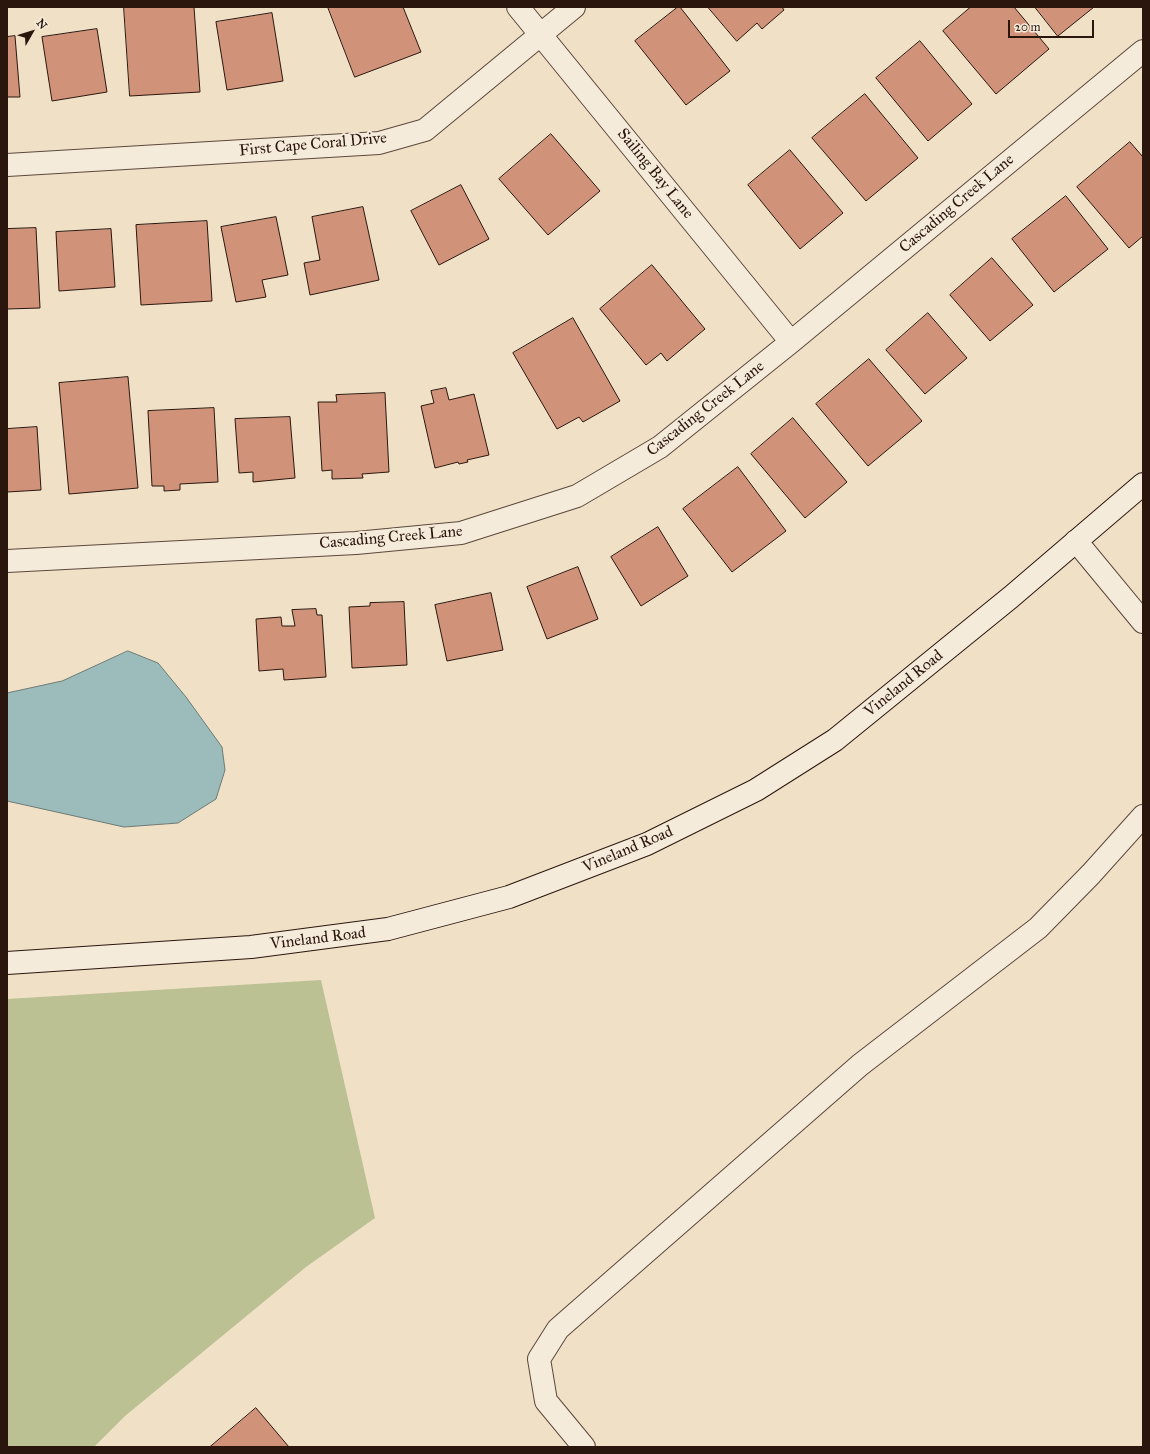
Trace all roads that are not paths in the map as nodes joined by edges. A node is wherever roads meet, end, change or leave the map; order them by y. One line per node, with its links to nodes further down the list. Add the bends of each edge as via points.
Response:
1 (518, 7): 3 (street, Sailing Bay Lane)
2 (574, 7): 3 (street, First Cape Coral Drive)
3 (541, 35): 5 (street, First Cape Coral Drive, via 425,130 379,143); 6 (street, Sailing Bay Lane)
4 (1143, 51): 6 (street, Cascading Creek Lane)
5 (7, 165)
6 (792, 342): 9 (street, Cascading Creek Lane, via 660,447 577,496 460,534 348,543)
7 (1143, 484): 8 (street, Vineland Road)
8 (1076, 542): 10 (street); 12 (street, Vineland Road, via 834,740 756,790 647,844 509,897 388,929 251,947)
9 (7, 562)
10 (1143, 622)
11 (1143, 816): 13 (street, via 1038,928 860,1065 558,1330 539,1359 546,1401)
12 (7, 963)
13 (584, 1447)

